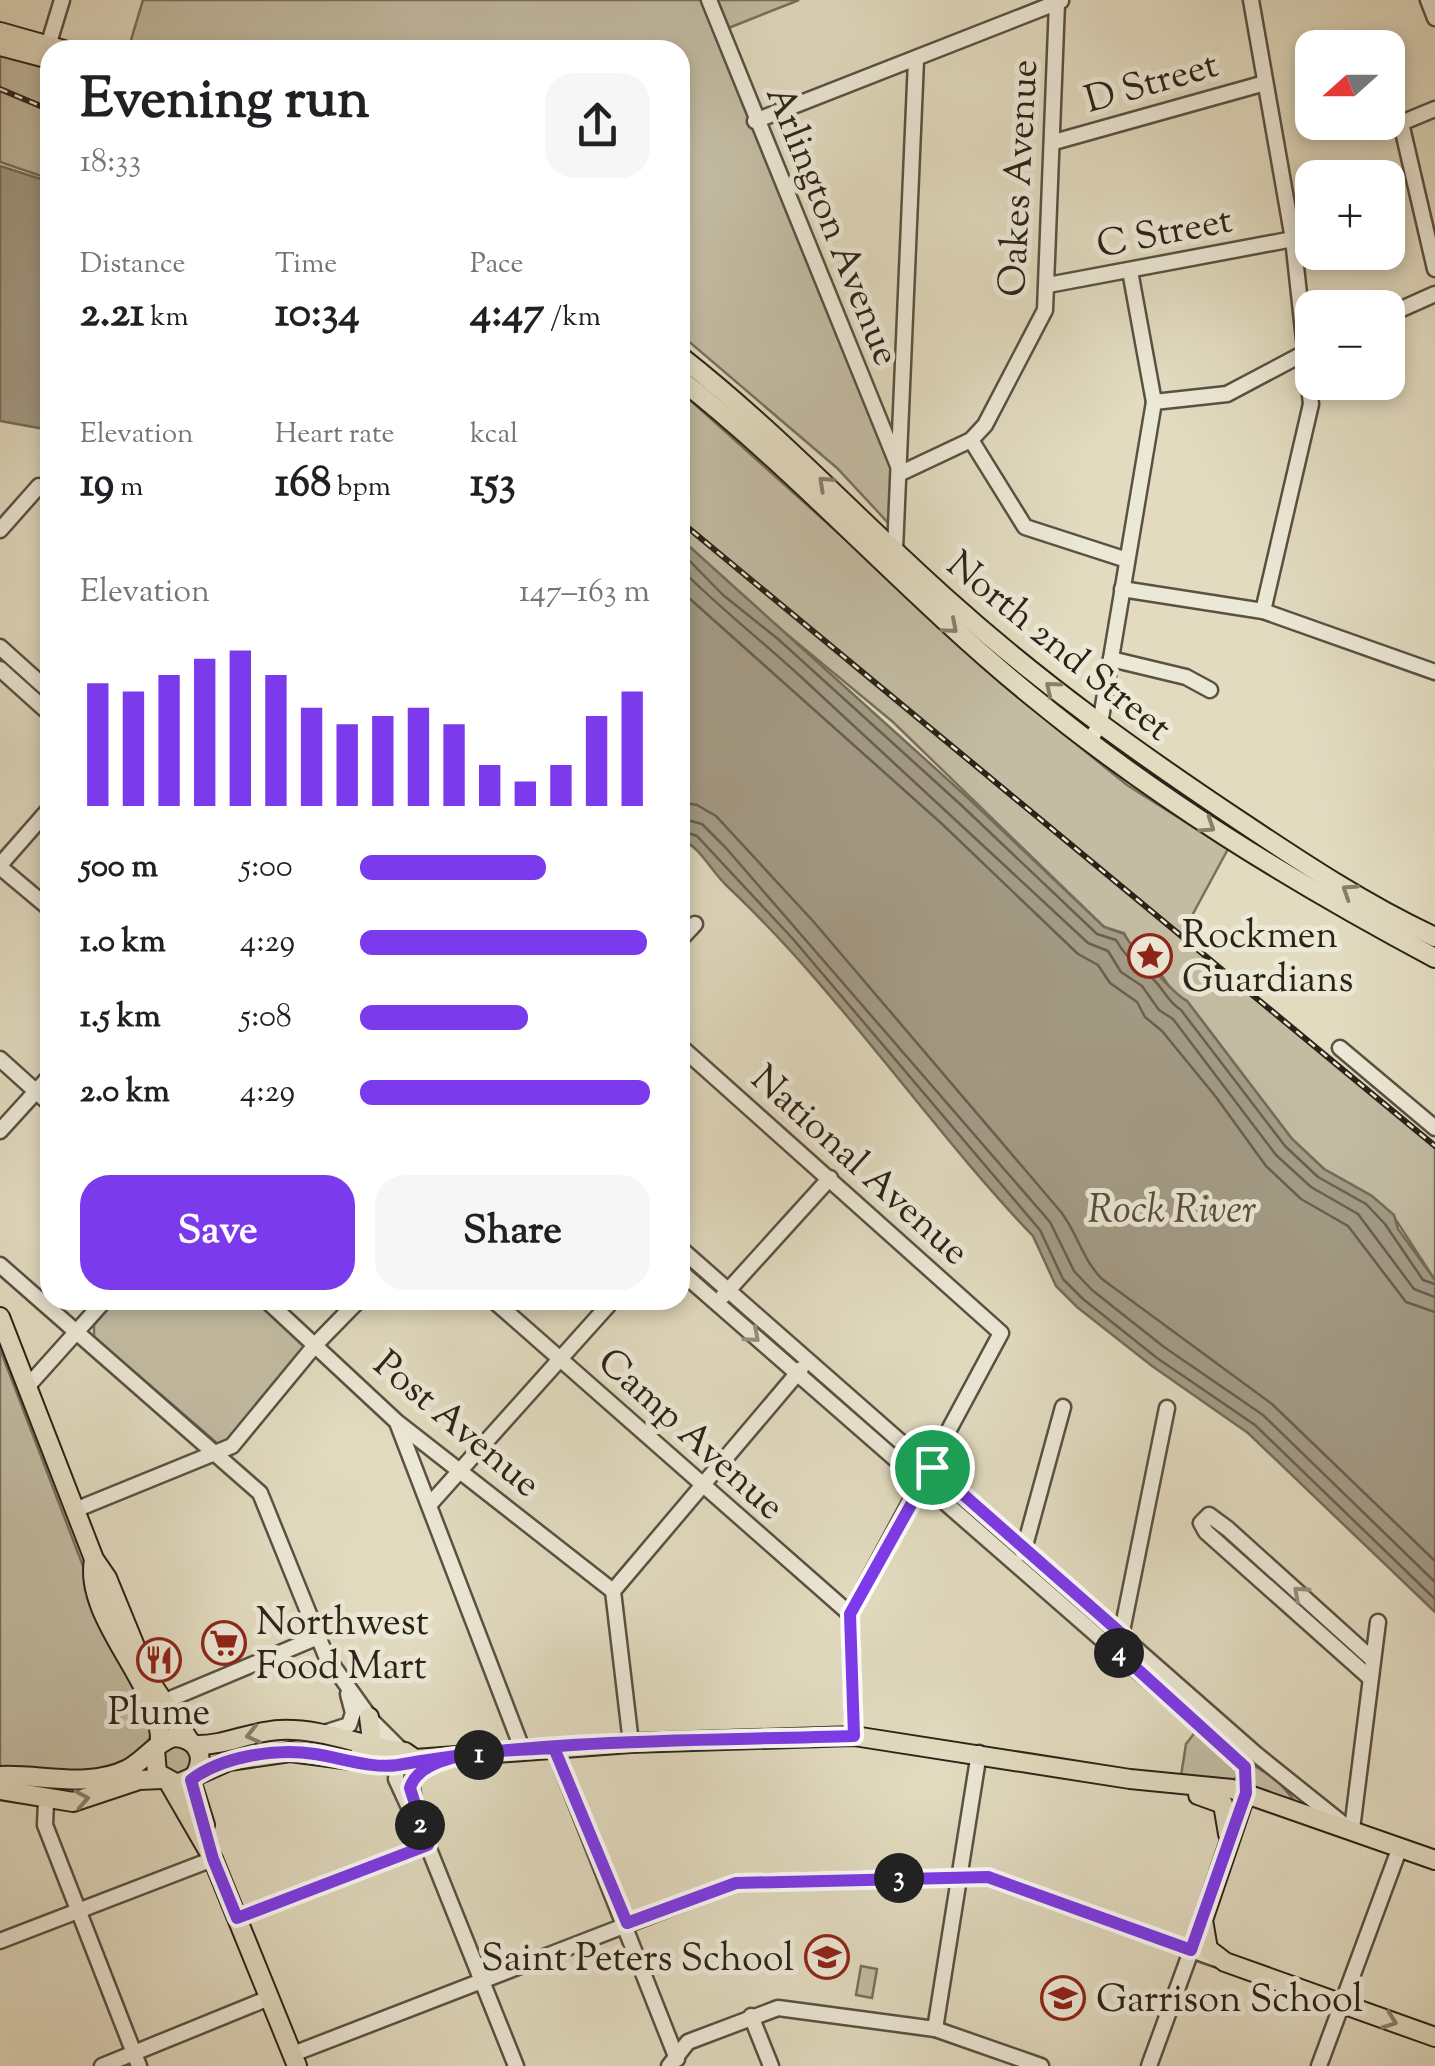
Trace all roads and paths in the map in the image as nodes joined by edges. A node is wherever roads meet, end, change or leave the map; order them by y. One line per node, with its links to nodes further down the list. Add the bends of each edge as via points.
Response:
1 (62, 0): 8 (street)
2 (708, 0): 15 (street, Arlington Avenue)
3 (1250, 0): 13 (street)
4 (1428, 0): 6 (street)
5 (1061, 1): 12 (street); 16 (street, Oakes Avenue)
6 (1435, 18)
7 (0, 31): 10 (main road)
8 (56, 40)
9 (0, 46): 11 (main road)
10 (40, 46)
11 (40, 50)
12 (916, 60): 15 (street); 30 (street)
13 (1265, 82): 16 (street, D Street); 17 (street)
14 (1435, 109): 18 (street, via 1401,123)
15 (755, 122): 30 (street, Arlington Avenue)
16 (1054, 142): 20 (street, Oakes Avenue)
17 (1293, 239): 19 (street, C Street); 21 (street)
18 (1435, 269)
19 (1130, 271): 20 (street, C Street); 28 (street)
20 (1048, 286): 29 (street, Oakes Avenue, via 1045,310 985,426)
21 (1300, 290)
22 (1435, 294): 23 (street)
23 (1405, 308)
24 (1295, 357): 28 (street, via 1226,394)
25 (690, 364): 33 (main road, North 2nd Street, one-way to 25, via 742,405)
26 (690, 388): 33 (main road, North 2nd Street)
27 (1311, 400): 36 (street)
28 (1154, 402): 34 (street)
29 (971, 440): 30 (street); 34 (street, via 1025,527)
30 (901, 473): 33 (street)
31 (40, 493): 32 (street)
32 (0, 530)
33 (887, 556): 44 (main road, North 2nd Street, one-way to 33); 45 (main road, North 2nd Street, one-way to 45)
34 (1127, 560): 35 (street)
35 (1122, 589): 36 (street); 38 (street)
36 (1262, 610): 40 (street)
37 (0, 648): 41 (street)
38 (1111, 659): 42 (street, via 1186,676); 44 (street)
39 (0, 670): 43 (street)
40 (1435, 672)
41 (40, 683)
42 (1210, 690)
43 (40, 705)
44 (1100, 724): 45 (street); 51 (main road, North 2nd Street, one-way to 44, via 1385,914)
45 (1089, 742): 52 (main road, North 2nd Street, one-way to 52, via 1296,883)
46 (40, 820): 47 (street)
47 (0, 866): 48 (street)
48 (40, 900)
49 (695, 924): 50 (street)
50 (690, 929)
51 (1435, 937)
52 (1435, 958)
53 (1340, 1048): 59 (street)
54 (690, 1055): 61 (street, National Avenue)
55 (0, 1060): 57 (street)
56 (40, 1087): 57 (street)
57 (36, 1091): 58 (street); 60 (street)
58 (40, 1095)
59 (1435, 1128)
60 (0, 1131)
61 (830, 1178): 65 (street); 85 (street, National Avenue, via 1000,1330)
62 (690, 1257): 65 (street)
63 (0, 1265): 66 (street)
64 (690, 1281): 67 (street)
65 (728, 1290): 67 (street); 78 (street)
66 (40, 1300)
67 (717, 1304): 79 (street, one-way to 79)
68 (51, 1310): 75 (street)
69 (97, 1310): 75 (street)
70 (277, 1310): 76 (street, Post Avenue)
71 (349, 1310): 76 (street)
72 (504, 1310): 77 (street, Camp Avenue)
73 (604, 1310): 77 (street)
74 (0, 1317): 80 (main road)
75 (77, 1333): 80 (street); 84 (street)
76 (316, 1344): 83 (street, Post Avenue); 84 (street)
77 (560, 1359): 86 (street); 88 (street, Camp Avenue)
78 (809, 1361): 79 (street); 85 (street)
79 (797, 1374): 87 (street); 88 (street)
80 (27, 1387): 90 (main road)
81 (1062, 1408): 91 (street)
82 (1168, 1408): 97 (street)
83 (396, 1422): 86 (street, Post Avenue); 89 (street)
84 (220, 1454): 90 (street); 96 (street, via 264,1499)
85 (932, 1467): 87 (street); 91 (street)
86 (462, 1471): 89 (street); 93 (street, Post Avenue)
87 (922, 1482): 91 (street); 94 (street)
88 (700, 1486): 93 (street); 94 (street, Camp Avenue)
89 (430, 1503): 110 (street)
90 (74, 1510): 92 (main road)
91 (1020, 1555): 97 (street)
92 (94, 1560): 101 (main road); 108 (main road, via 92,1574 117,1642 160,1719)
93 (613, 1592): 106 (street)
94 (850, 1614): 104 (street)
95 (1378, 1622): 98 (street)
96 (318, 1637): 100 (street); 101 (street)
97 (1119, 1642): 113 (street); 116 (street)
98 (1372, 1659): 99 (street); 99 (street, one-way to 99, via 1228,1529 1209,1514 1201,1523)
99 (1370, 1678): 125 (street)
100 (342, 1680): 102 (street); 103 (street, via 352,1719 337,1732)
101 (163, 1702): 105 (main road)
102 (368, 1716): 107 (main road); 115 (street)
103 (317, 1733): 105 (main road, one-way to 105, via 279,1730); 107 (main road)
104 (854, 1736): 106 (main road); 112 (main road)
105 (192, 1742): 108 (main road, via 174,1737); 118 (main road, via 201,1759)
106 (630, 1743): 109 (main road)
107 (368, 1746): 111 (main road); 115 (main road)
108 (158, 1747): 117 (main road, via 128,1768 91,1779); 120 (main road, via 154,1766)
109 (554, 1748): 110 (main road); 134 (street)
110 (523, 1751): 114 (main road)
111 (311, 1753): 115 (main road); 118 (main road, via 256,1756)
112 (979, 1753): 119 (main road); 131 (street)
113 (1257, 1756): 116 (street); 125 (street)
114 (444, 1758): 115 (main road); 124 (street, via 411,1782)
115 (406, 1759): 124 (street, via 400,1792)
116 (1245, 1767): 122 (street)
117 (0, 1776)
118 (193, 1778): 120 (main road); 129 (main road)
119 (1130, 1779): 122 (main road); 128 (main road, via 1216,1798 1227,1810)
120 (166, 1781): 123 (main road, one-way to 120, via 90,1799 139,1780); 129 (main road)
121 (0, 1790): 123 (main road)
122 (1246, 1793): 125 (main road); 128 (main road)
123 (46, 1801): 132 (street, via 45,1825)
124 (418, 1820): 126 (street)
125 (1350, 1828): 127 (main road)
126 (428, 1845): 133 (street); 137 (street)
127 (1400, 1847): 130 (main road); 139 (street)
128 (1228, 1850): 136 (main road)
129 (213, 1859): 132 (street); 133 (main road)
130 (1435, 1860)
131 (962, 1877): 134 (street, via 736,1883); 136 (street, via 988,1877); 141 (street)
132 (78, 1911): 135 (street); 143 (street)
133 (237, 1918): 138 (main road)
134 (627, 1923): 137 (street); 145 (street)
135 (0, 1941)
136 (1198, 1947): 139 (main road); 150 (street)
137 (482, 1982): 144 (street); 147 (street)
138 (269, 1998): 143 (street); 144 (main road)
139 (1341, 2004): 142 (main road, one-way to 142); 151 (street)
140 (751, 2016): 141 (street, via 778,2008); 145 (street, via 688,2042); 148 (street)
141 (935, 2029): 149 (street)
142 (1435, 2037)
143 (136, 2060): 146 (street)
144 (295, 2060)
145 (675, 2063)
146 (102, 2066)
147 (516, 2066)
148 (771, 2066)
149 (1041, 2066)
150 (1149, 2066)
151 (1318, 2066)

